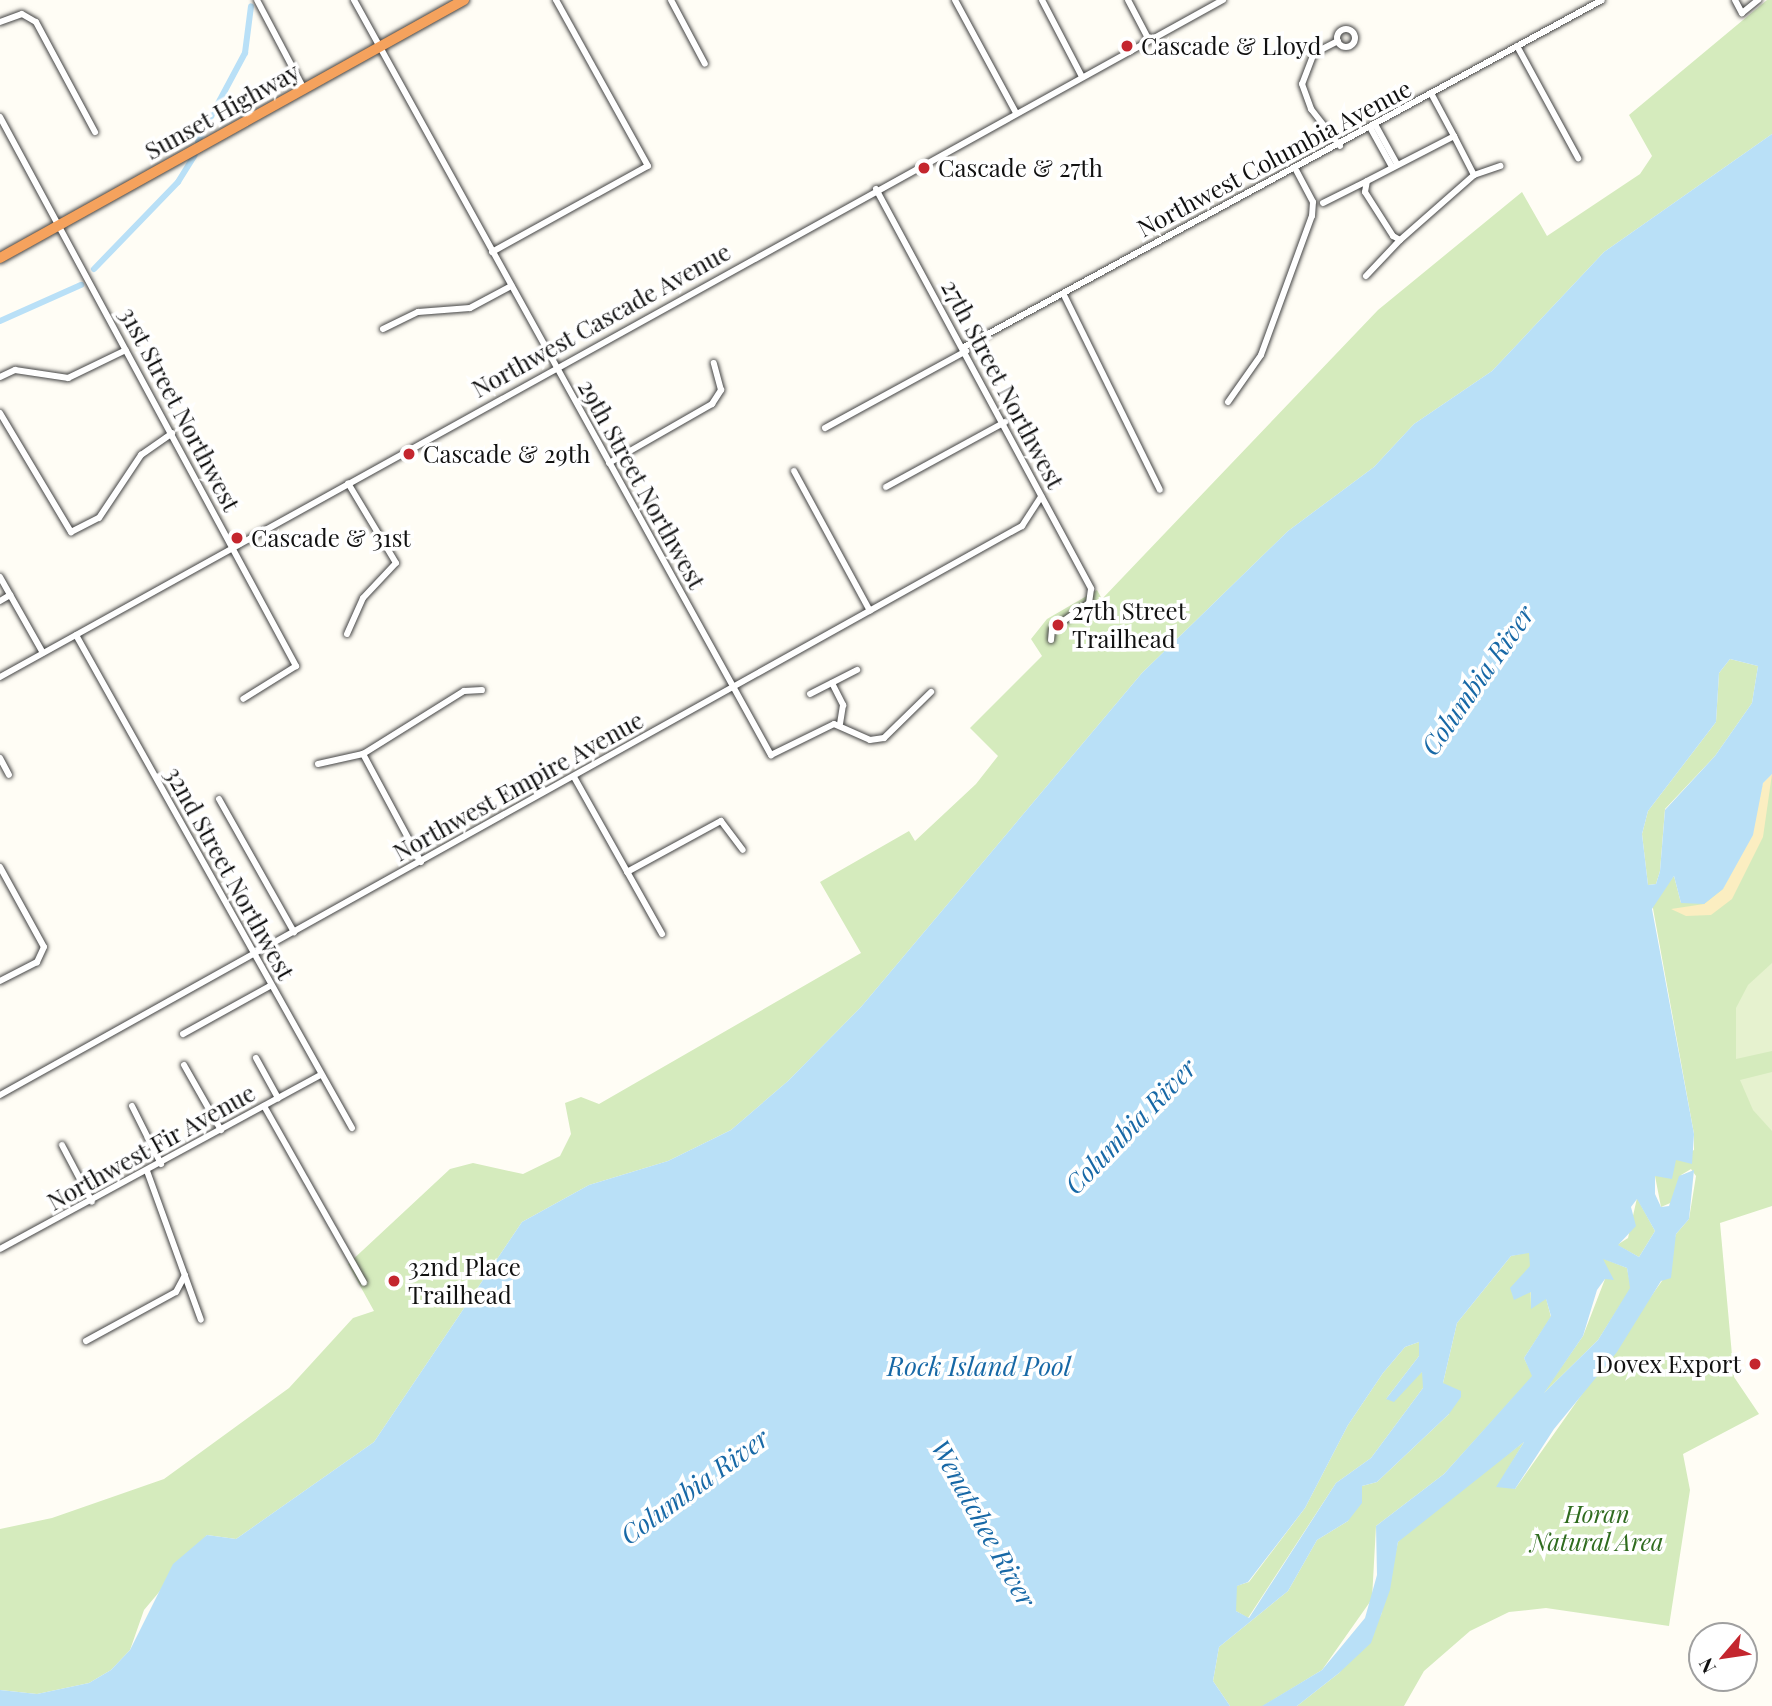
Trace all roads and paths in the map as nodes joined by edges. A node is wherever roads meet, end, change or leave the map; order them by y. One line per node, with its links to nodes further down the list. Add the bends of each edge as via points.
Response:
1 (257, 0): 20 (street)
2 (354, 0): 17 (street, 29th Street Northwest)
3 (464, 0): 17 (highway, Sunset Highway)
4 (556, 0): 38 (street, via 647,169)
5 (671, 0): 18 (street)
6 (955, 0): 22 (street)
7 (1042, 0): 19 (street)
8 (1128, 0): 14 (street)
9 (1602, 0): 16 (street, Northwest Columbia Avenue)
10 (1735, 0): 11 (street, via 1742,13)
11 (1758, 0)
12 (1218, 1): 14 (street, Northwest Cascade Avenue)
13 (0, 22): 25 (street, via 22,14 36,22)
14 (1149, 40): 19 (street, Northwest Cascade Avenue)
15 (1338, 41): 27 (street, via 1314,53 1303,85 1311,109)
16 (1517, 46): 21 (street, Northwest Columbia Avenue); 28 (street)
17 (379, 47): 20 (highway, Sunset Highway); 38 (street, 29th Street Northwest)
18 (705, 64)
19 (1082, 77): 22 (street, Northwest Cascade Avenue)
20 (304, 89): 36 (highway, Sunset Highway)
21 (1432, 95): 24 (street, Northwest Columbia Avenue); 26 (street)
22 (1016, 113): 34 (street, Northwest Cascade Avenue)
23 (0, 117): 36 (street, 31st Street Northwest)
24 (1373, 127): 27 (street, Northwest Columbia Avenue); 29 (street)
25 (95, 132)
26 (1454, 136): 29 (street); 32 (street)
27 (1340, 146): 31 (street, Northwest Columbia Avenue)
28 (1578, 158)
29 (1395, 165): 33 (street)
30 (1500, 166): 32 (street)
31 (1296, 170): 42 (street, Northwest Columbia Avenue); 49 (street, via 1313,202 1312,216 1261,355)
32 (1474, 175): 37 (street)
33 (1367, 181): 35 (street); 37 (street, via 1366,192)
34 (876, 189): 45 (street, 27th Street Northwest); 47 (street, Northwest Cascade Avenue)
35 (1323, 203)
36 (60, 225): 39 (highway, Sunset Highway); 44 (street, 31st Street Northwest)
37 (1400, 240): 40 (street)
38 (492, 252): 41 (street, 29th Street Northwest)
39 (0, 258)
40 (1366, 276)
41 (511, 286): 43 (street, via 470,308 418,312); 47 (street, 29th Street Northwest)
42 (1064, 295): 45 (street, Northwest Columbia Avenue); 58 (street)
43 (383, 329)
44 (127, 349): 48 (street, via 68,378 15,370); 53 (street, 31st Street Northwest)
45 (965, 349): 51 (street, 27th Street Northwest); 52 (street, Northwest Columbia Avenue)
46 (714, 363): 54 (street, via 721,390 712,404)
47 (555, 367): 54 (street, 29th Street Northwest); 56 (street, Northwest Cascade Avenue)
48 (0, 377)
49 (1228, 402)
50 (0, 413): 53 (street, via 71,532 99,518 141,454)
51 (1005, 422): 57 (street); 59 (street, 27th Street Northwest)
52 (825, 428)
53 (172, 433): 60 (street, 31st Street Northwest)
54 (609, 463): 72 (street, 29th Street Northwest)
55 (794, 471): 64 (street)
56 (348, 483): 60 (street, Northwest Cascade Avenue); 65 (street, via 396,563 363,598)
57 (886, 487)
58 (1160, 490)
59 (1041, 497): 64 (street, Northwest Empire Avenue, via 1022,526); 67 (street, 27th Street Northwest, via 1092,597 1052,629)
60 (233, 547): 66 (street, Northwest Cascade Avenue); 76 (street, 31st Street Northwest, via 296,666)
61 (0, 577): 62 (street)
62 (10, 595): 63 (street); 68 (street)
63 (0, 601)
64 (870, 611): 72 (street, Northwest Empire Avenue)
65 (347, 634)
66 (76, 635): 68 (street, Northwest Cascade Avenue); 90 (street, 32nd Street Northwest)
67 (1051, 640)
68 (43, 653): 70 (street, Northwest Cascade Avenue)
69 (857, 670): 71 (street)
70 (0, 677)
71 (832, 683): 75 (street); 77 (street, via 844,705)
72 (733, 687): 77 (street, 29th Street Northwest, via 771,755); 82 (street, Northwest Empire Avenue)
73 (482, 690): 78 (street, via 464,691)
74 (931, 692): 77 (street, via 884,738 870,740)
75 (810, 694)
76 (243, 699)
77 (840, 724)
78 (363, 754): 80 (street); 85 (street)
79 (0, 758): 81 (street)
80 (318, 764)
81 (9, 775)
82 (574, 777): 85 (street, Northwest Empire Avenue); 87 (street)
83 (219, 799): 88 (street)
84 (743, 850): 87 (street, via 721,821)
85 (421, 862): 88 (street, Northwest Empire Avenue)
86 (0, 867): 91 (street, via 44,950 37,962)
87 (628, 872): 89 (street)
88 (294, 932): 90 (street, Northwest Empire Avenue)
89 (662, 934)
90 (253, 955): 92 (street, 32nd Street Northwest); 97 (street, Northwest Empire Avenue)
91 (0, 981)
92 (270, 986): 93 (street); 96 (street, 32nd Street Northwest)
93 (183, 1034)
94 (256, 1058): 98 (street)
95 (184, 1065): 102 (street)
96 (320, 1075): 98 (street, Northwest Fir Avenue); 101 (street, 32nd Street Northwest)
97 (0, 1095)
98 (278, 1098): 100 (street, Northwest Fir Avenue)
99 (132, 1106): 104 (street)
100 (264, 1106): 102 (street, Northwest Fir Avenue); 109 (street)
101 (352, 1128)
102 (220, 1130): 104 (street, Northwest Fir Avenue)
103 (62, 1145): 106 (street)
104 (161, 1164): 105 (street, Northwest Fir Avenue)
105 (147, 1171): 106 (street, Northwest Fir Avenue); 108 (street)
106 (92, 1202): 107 (street, Northwest Fir Avenue)
107 (0, 1249)
108 (185, 1273): 110 (street); 111 (street, via 176,1292)
109 (364, 1283)
110 (201, 1321)
111 (86, 1340)

